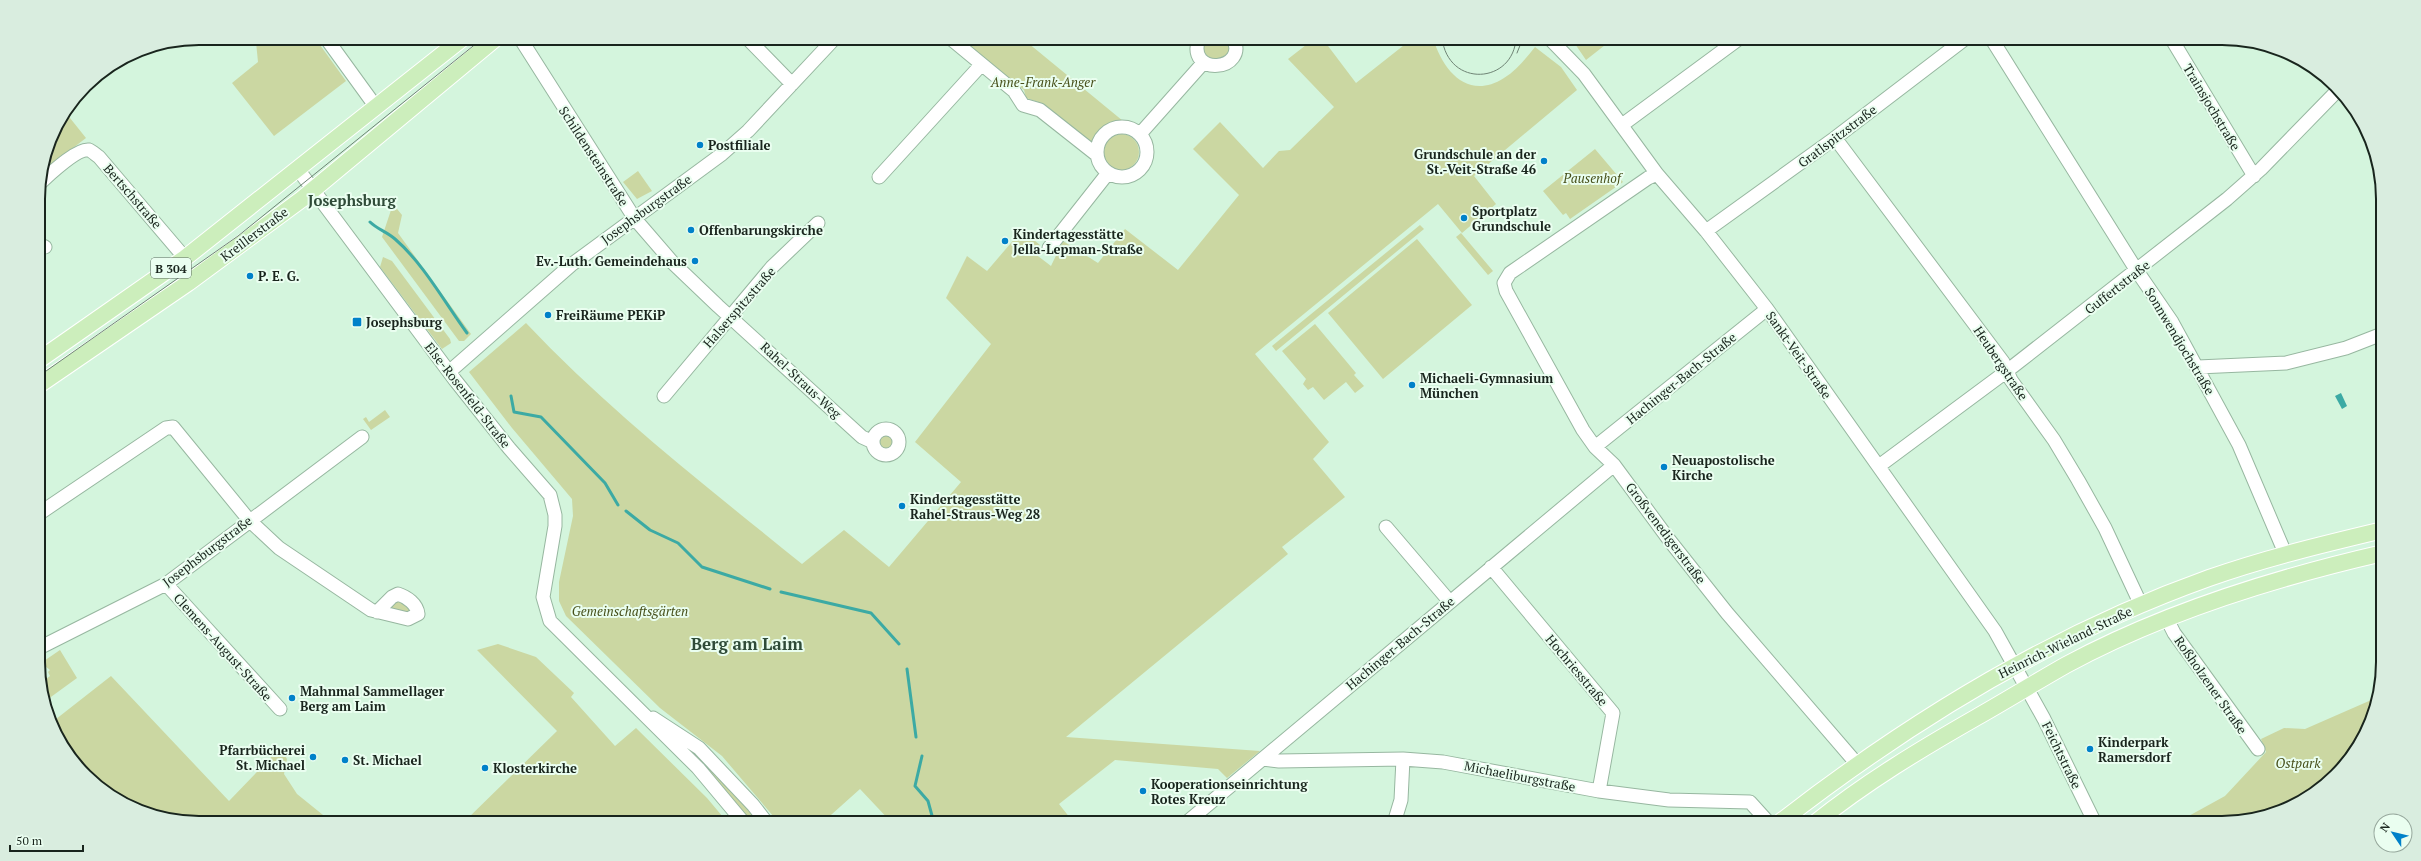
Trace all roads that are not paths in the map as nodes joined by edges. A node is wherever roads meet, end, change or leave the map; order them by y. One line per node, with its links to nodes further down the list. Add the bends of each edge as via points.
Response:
1 (331, 45): 19 (street)
2 (454, 45): 19 (main road, Kreillerstraße / B 304)
3 (488, 45): 30 (main road, Kreillerstraße / B 304)
4 (524, 45): 31 (street, Schildensteinstraße)
5 (755, 45): 17 (street)
6 (828, 45): 17 (street, Josephsburgstraße)
7 (958, 45): 16 (street)
8 (1198, 45): 15 (street, via 1197,51)
9 (1234, 45): 15 (street, via 1235,53 1227,63 1215,66)
10 (1556, 45): 20 (street, Sankt-Veit-Straße, via 1576,64)
11 (1731, 45): 20 (street)
12 (1957, 45): 22 (street, Gratlspitzstraße)
13 (1995, 45): 36 (street, Sonnwendjochstraße)
14 (2175, 45): 27 (street, Trainsjochstraße)
15 (1204, 62): 21 (street)
16 (981, 64): 23 (street, via 1014,91 1023,105 1040,110); 28 (street)
17 (792, 84): 31 (street, Josephsburgstraße, via 748,131 722,154)
18 (2334, 94): 27 (street, Guffertstraße)
19 (376, 107): 24 (main road, Kreillerstraße / B 304)
20 (1622, 125): 26 (street, Sankt-Veit-Straße)
21 (1140, 134): 23 (street, via 1132,129 1115,128 1101,138); 25 (street, via 1147,149 1147,157 1140,169 1122,177)
22 (1835, 138): 33 (street, Gratlspitzstraße); 42 (street, Heubergstraße, via 2003,362)
23 (1097, 155): 25 (street)
24 (297, 168): 30 (street, Else-Rosenfeld-Straße); 35 (main road, Kreillerstraße / B 304)
25 (1108, 173): 34 (street)
26 (1656, 174): 33 (street, Sankt-Veit-Straße); 48 (street, Großvenedigerstraße, via 1510,273 1504,283 1506,291 1579,423)
27 (2254, 176): 36 (street, Guffertstraße)
28 (879, 177)
29 (46, 178): 35 (street, Bertschstraße, via 73,156 89,150 99,157)
30 (314, 189): 43 (street, Else-Rosenfeld-Straße); 44 (main road, Kreillerstraße / B 304, via 188,283)
31 (635, 219): 38 (street, Schildensteinstraße, via 673,263); 43 (street, Josephsburgstraße, via 571,265)
32 (818, 223): 38 (street, Halserspitzstraße, via 772,267)
33 (1706, 231): 37 (street, Sankt-Veit-Straße)
34 (1049, 248)
35 (185, 258): 40 (main road, Kreillerstraße / B 304)
36 (2137, 271): 41 (street, Sonnwendjochstraße, via 2172,322); 42 (street, Guffertstraße)
37 (1767, 309): 48 (street, Hachinger-Bach-Straße); 50 (street, Sankt-Veit-Straße)
38 (730, 316): 45 (street, Halserspitzstraße); 47 (street, Rahel-Straus-Weg, via 862,437)
39 (2376, 336): 41 (street, via 2346,348 2286,363)
40 (45, 356)
41 (2198, 367): 55 (street, Sonnwendjochstraße, via 2239,446)
42 (2007, 371): 50 (street, Guffertstraße); 60 (street, Heubergstraße, via 2078,480 2105,528)
43 (449, 372): 66 (street, Else-Rosenfeld-Straße, via 550,495 555,526 542,597 550,621)
44 (45, 382)
45 (664, 396)
46 (362, 437): 52 (street, Josephsburgstraße)
47 (873, 442)
48 (1595, 447): 49 (street, Großvenedigerstraße)
49 (1614, 465): 57 (street, Hachinger-Bach-Straße); 71 (street, Großvenedigerstraße, via 1722,607)
50 (1879, 466): 64 (street, Sankt-Veit-Straße, via 1995,631)
51 (45, 510): 52 (street, via 166,428 173,427)
52 (248, 520): 58 (street, Josephsburgstraße); 61 (street, via 279,548)
53 (1386, 527): 59 (street)
54 (2376, 532): 55 (main road, Heinrich-Wieland-Straße)
55 (2285, 553): 60 (main road, Heinrich-Wieland-Straße, via 2208,578)
56 (2376, 555): 62 (main road, Heinrich-Wieland-Straße, via 2270,582)
57 (1490, 566): 59 (street, Hachinger-Bach-Straße); 72 (street, Hochriesstraße, via 1613,713)
58 (166, 584): 63 (street, Josephsburgstraße); 67 (street, Clemens-August-Straße)
59 (1450, 602): 69 (street, Hachinger-Bach-Straße)
60 (2141, 605): 64 (main road, Heinrich-Wieland-Straße)
61 (377, 612)
62 (2167, 619): 65 (main road, Heinrich-Wieland-Straße, via 2066,665); 68 (street, Roßholzener Straße, via 2174,633)
63 (45, 645)
64 (2015, 666): 65 (street, Sankt-Veit-Straße); 71 (main road, Heinrich-Wieland-Straße, via 1927,717)
65 (2028, 688): 79 (main road, Heinrich-Wieland-Straße, via 1903,760); 80 (street, Feichtstraße)
66 (635, 706): 73 (street, via 698,768); 74 (street, via 699,748)
67 (280, 709)
68 (2258, 749)
69 (1263, 759): 70 (street, Michaeliburgstraße); 75 (street, Hachinger-Bach-Straße)
70 (1403, 759): 72 (street, Michaeliburgstraße, via 1443,762); 76 (street, via 1401,800)
71 (1857, 764): 78 (main road, Heinrich-Wieland-Straße)
72 (1599, 791): 77 (street, Michaeliburgstraße, via 1669,800 1750,802)
73 (738, 816)
74 (762, 816)
75 (1194, 816)
76 (1396, 816)
77 (1763, 816)
78 (1788, 816)
79 (1824, 816)
80 (2092, 816)

